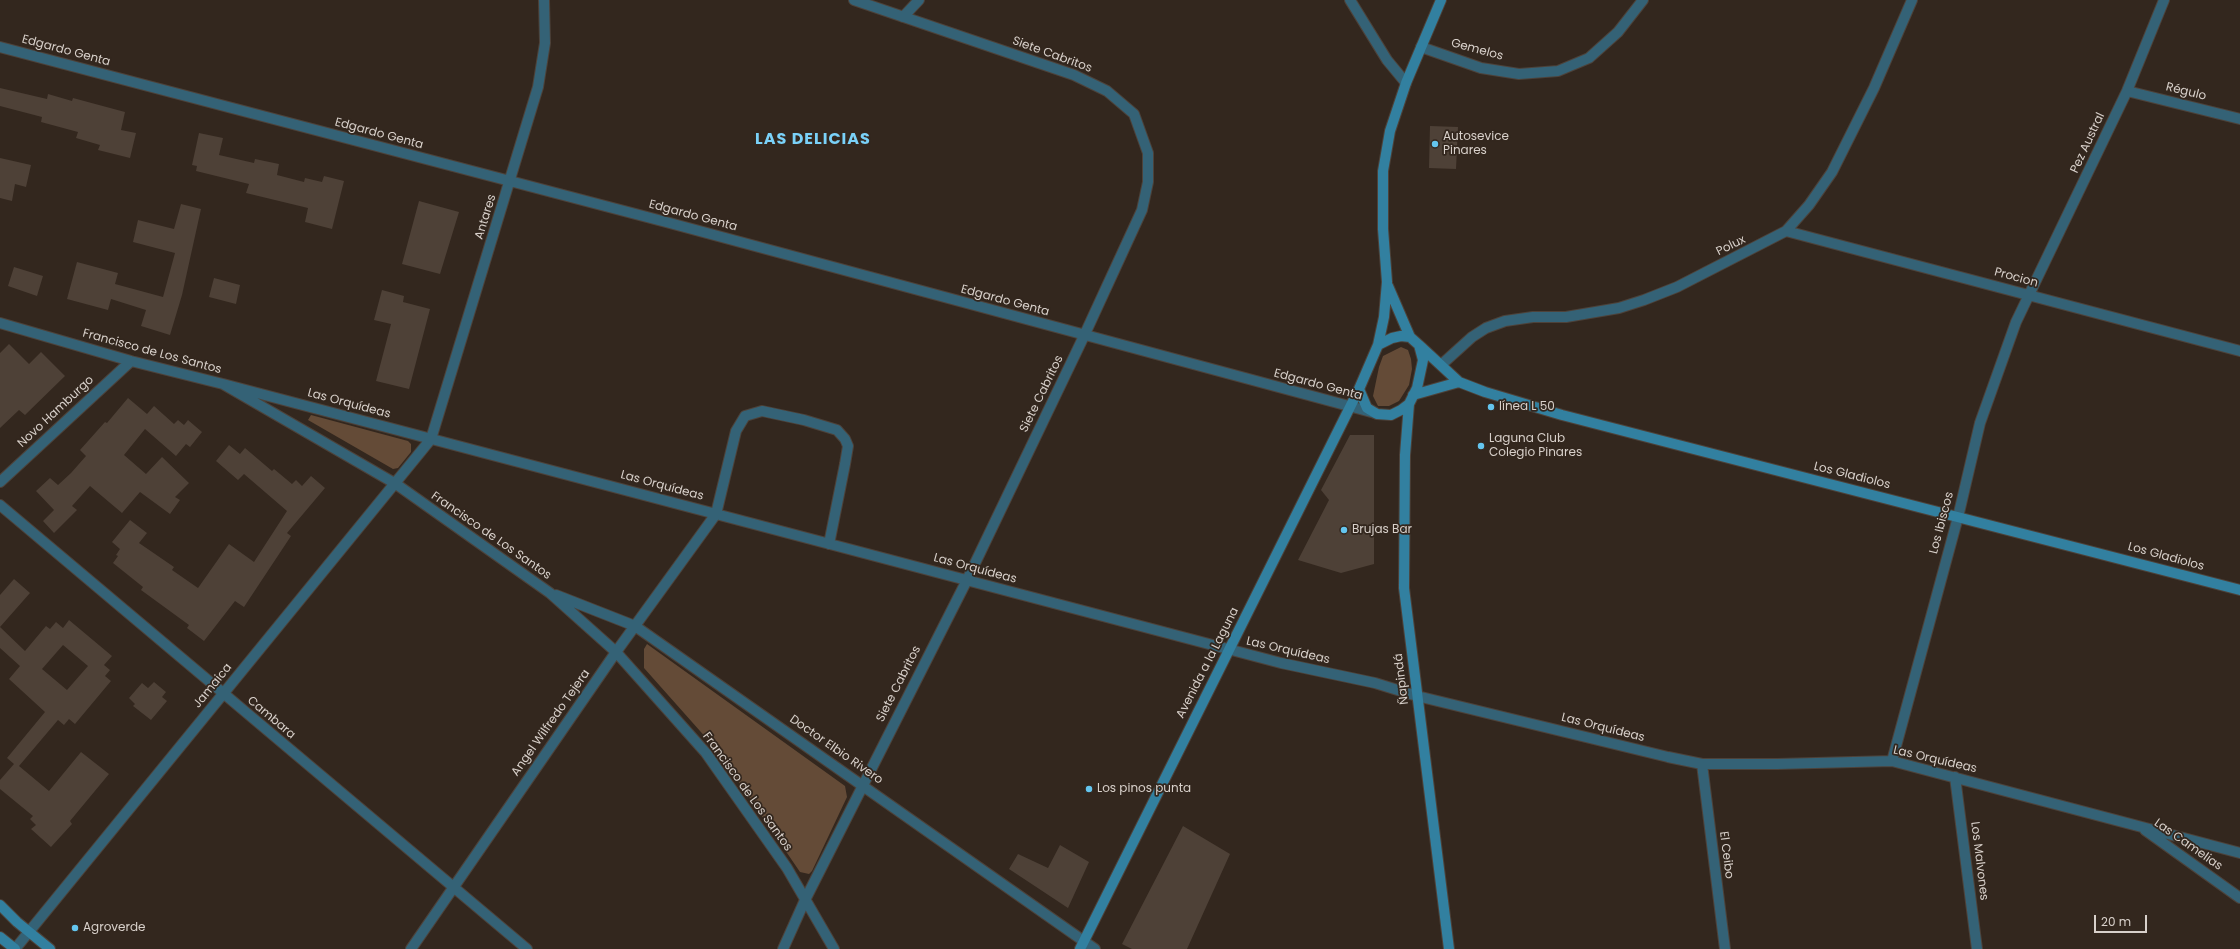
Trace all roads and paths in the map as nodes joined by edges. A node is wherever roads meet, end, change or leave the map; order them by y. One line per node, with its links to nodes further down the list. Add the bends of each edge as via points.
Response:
1 (544, 0): 15 (street, Antares, via 545,43 538,87)
2 (854, 0): 9 (street, Siete Cabritos)
3 (919, 0): 9 (street)
4 (1350, 0): 12 (street, via 1387,60)
5 (1441, 0): 11 (street)
6 (1642, 0): 11 (street, Gemelos, via 1618,32 1589,58 1558,71 1519,74 1481,68)
7 (1912, 0): 16 (street, Polux, via 1874,88 1832,172 1810,205)
8 (2164, 0): 13 (street, Pez Austral)
9 (903, 17): 20 (street, Siete Cabritos, via 1074,75 1107,91 1134,114 1148,153 1148,182 1142,210)
10 (0, 47): 15 (street, Edgardo Genta)
11 (1421, 47): 12 (street)
12 (1406, 83): 17 (street, via 1390,131 1383,171 1383,229)
13 (2127, 91): 14 (street, Régulo); 18 (street, Pez Austral)
14 (2240, 119)
15 (510, 182): 20 (street, Edgardo Genta); 34 (street, Antares)
16 (1786, 231): 18 (street, Procion); 26 (street, Polux, via 1684,283 1644,300 1619,308 1580,315 1505,321 1486,328)
17 (1387, 282): 21 (street); 22 (street)
18 (2029, 295): 24 (street, Procion); 39 (street, Los Ibiscos, via 2016,322 1980,423)
19 (0, 323): 25 (street, Francisco de Los Santos)
20 (1084, 336): 32 (street, Edgardo Genta); 41 (street, Siete Cabritos)
21 (1410, 337): 22 (street, via 1392,338); 23 (street)
22 (1378, 345): 29 (street)
23 (1419, 345): 26 (street, Los Gladiolos); 30 (street, via 1423,360)
24 (2240, 351)
25 (131, 361): 28 (street, Francisco de Los Santos); 35 (street, Novo Hamburgo)
26 (1441, 365): 27 (street, Los Gladiolos)
27 (1459, 382): 30 (street); 39 (street, Los Gladiolos, via 1562,414)
28 (223, 384): 34 (street, Las Orquídeas); 36 (street, Francisco de Los Santos)
29 (1359, 389): 32 (street, Avenida a la Laguna); 33 (street, via 1367,408)
30 (1413, 395): 31 (street)
31 (1409, 404): 33 (street, via 1391,415); 48 (street, Ñapindá, via 1405,455 1404,588)
32 (1349, 407): 33 (street, Edgardo Genta); 45 (street, Avenida a la Laguna)
33 (1377, 414)
34 (431, 439): 36 (street, Jamaica); 38 (street, Las Orquídeas)
35 (0, 482)
36 (396, 484): 43 (street, Francisco de Los Santos); 47 (street, Jamaica)
37 (0, 505): 47 (street, Cambara)
38 (716, 514): 40 (street, Las Orquídeas); 40 (street, via 736,431 745,416 762,411 804,420 837,430 848,446); 44 (street, Angel Wilfredo Tejera)
39 (1958, 517): 42 (street, Los Gladiolos); 49 (street, Los Ibiscos)
40 (829, 544): 41 (street, Las Orquídeas)
41 (967, 580): 45 (street, Las Orquídeas); 52 (street, Siete Cabritos)
42 (2240, 590)
43 (550, 593): 44 (street, Doctor Elbio Rivero); 46 (street, Francisco de Los Santos)
44 (635, 626): 46 (street, Angel Wilfredo Tejera); 52 (street, Doctor Elbio Rivero)
45 (1230, 650): 48 (street, Las Orquídeas, via 1375,683); 61 (street, Avenida a la Laguna)
46 (616, 652): 55 (street, Angel Wilfredo Tejera); 57 (street, Francisco de Los Santos, via 706,754 787,868)
47 (223, 694): 55 (street, Cambara); 59 (street, Jamaica)
48 (1417, 696): 50 (street, Las Orquídeas); 69 (street, Ñapindá)
49 (1892, 761): 50 (street, Las Orquídeas); 51 (street, Las Orquídeas)
50 (1702, 764): 70 (street, El Ceibo)
51 (1955, 777): 53 (street, Las Orquídeas); 71 (street, Los Malvones)
52 (863, 784): 57 (street, Siete Cabritos); 61 (street, Doctor Elbio Rivero)
53 (2140, 827): 54 (street, Las Orquídeas); 56 (street, Las Camelias)
54 (2240, 853)
55 (454, 885): 64 (street, Angel Wilfredo Tejera); 65 (street, Cambara)
56 (2240, 898)
57 (805, 900): 66 (street, Siete Cabritos); 67 (street, Francisco de Los Santos)
58 (0, 905): 59 (street)
59 (28, 931): 62 (street, Jamaica); 63 (street)
60 (0, 937): 62 (street)
61 (1082, 945): 68 (street, Doctor Elbio Rivero)
62 (15, 949)
63 (50, 949)
64 (411, 949)
65 (528, 949)
66 (783, 949)
67 (834, 949)
68 (1096, 949)
69 (1449, 949)
70 (1725, 949)
71 (1977, 949)

